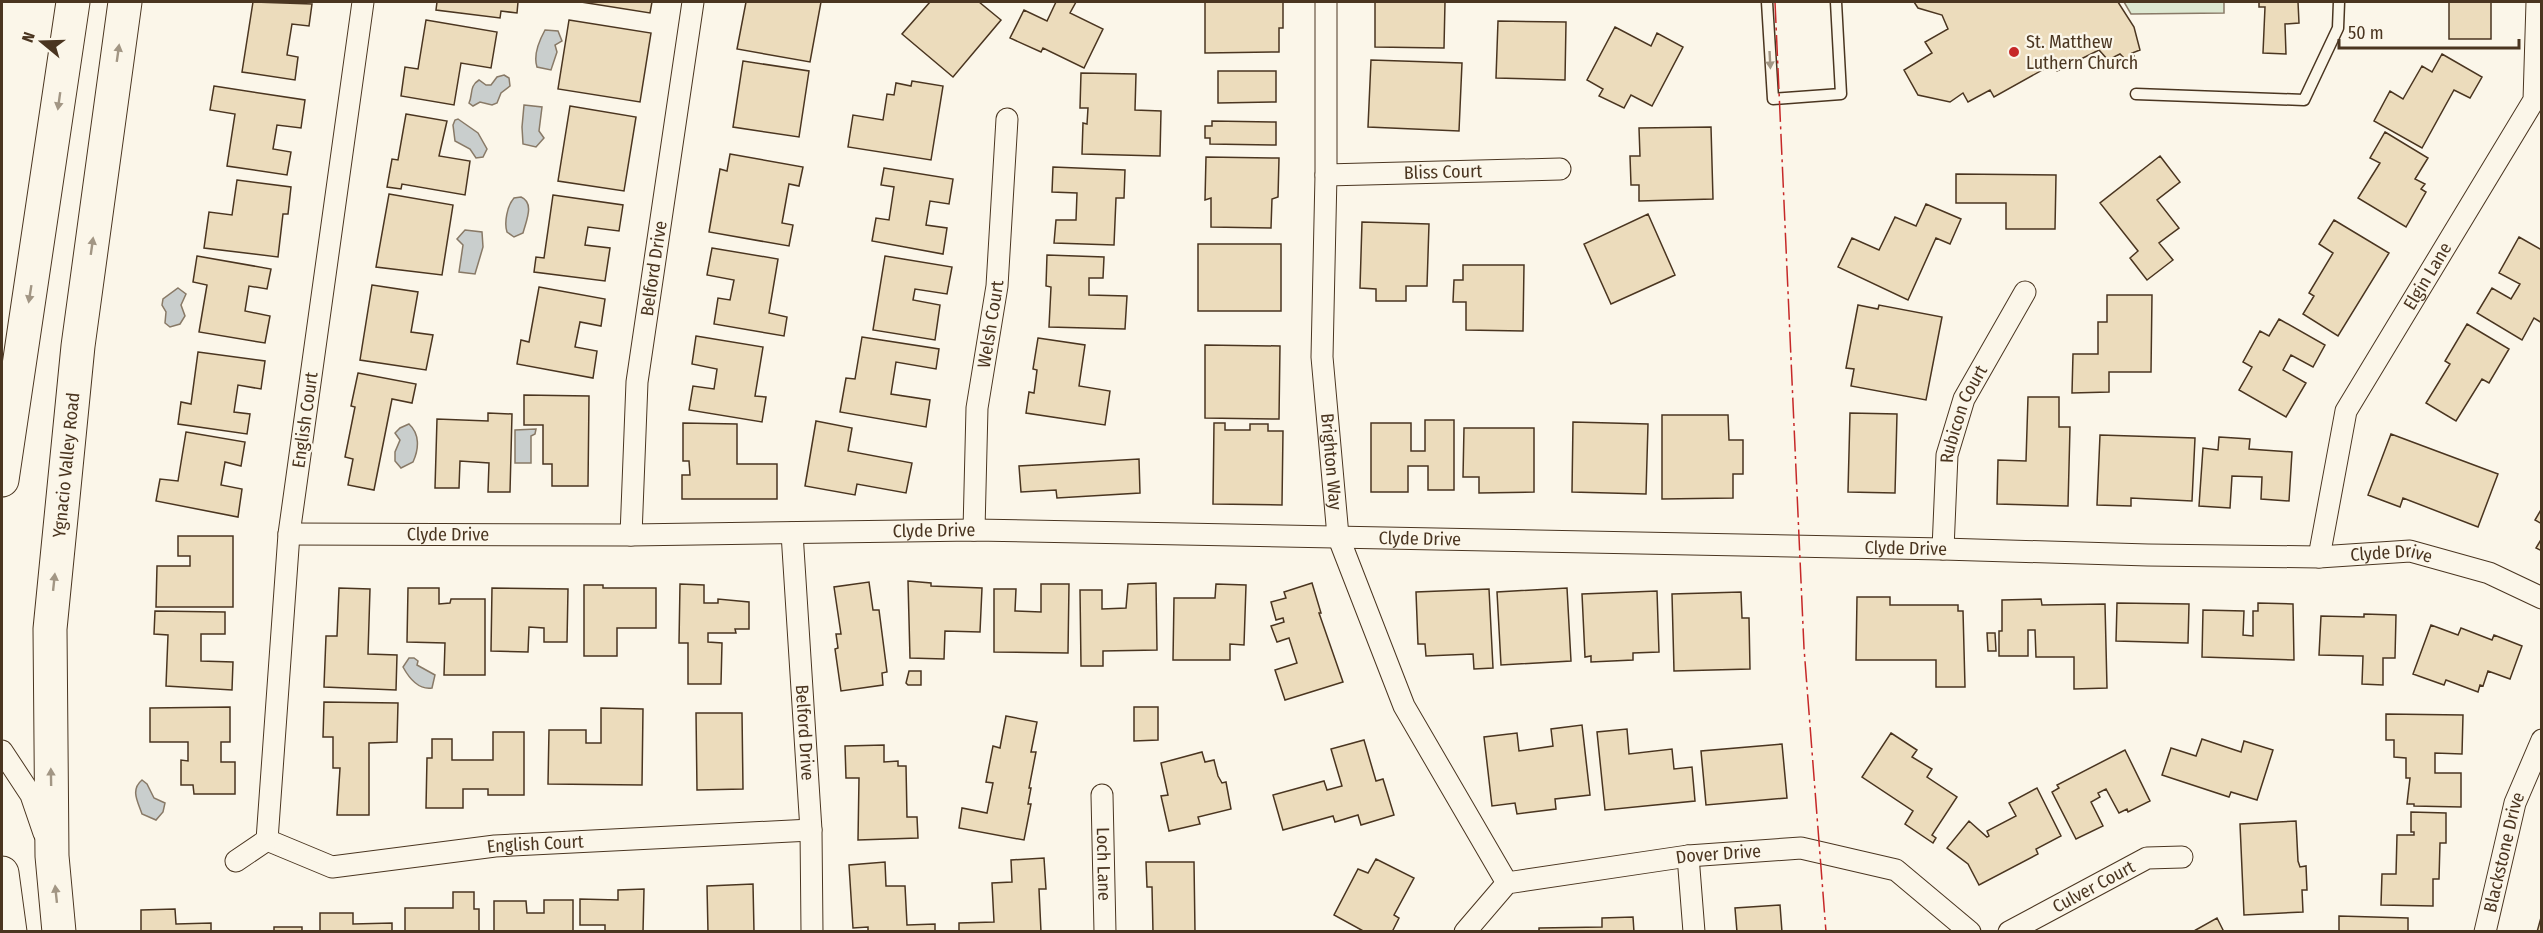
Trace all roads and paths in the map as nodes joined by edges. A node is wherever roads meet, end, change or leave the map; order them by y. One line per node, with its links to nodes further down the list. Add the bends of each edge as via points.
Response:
1 (74, 2): 15 (highway, one-way to 15)
2 (125, 2): 29 (highway, Ygnacio Valley Road, one-way to 2, via 50,629 78,346)
3 (363, 2): 18 (street, English Court)
4 (693, 2): 19 (street, Belford Drive, via 637,382)
5 (1326, 2): 13 (street, Brighton Way)
6 (1767, 2): 7 (lane, one-way to 7, via 1773,99 1841,94)
7 (1836, 2)
8 (2338, 2): 10 (lane, via 2338,28 2304,100)
9 (2537, 2): 22 (street, Elgin Lane, via 2534,100 2346,411)
10 (2136, 94)
11 (1006, 118): 16 (street, Welsh Court, via 997,286 977,408)
12 (1560, 169): 13 (street, Bliss Court)
13 (1326, 176): 20 (street, Brighton Way, via 1322,357)
14 (2025, 292): 21 (street, Rubicon Court, via 1964,399 1947,455)
15 (2, 480)
16 (974, 530): 17 (street, Clyde Drive); 20 (street, Clyde Drive)
17 (792, 533): 19 (street, Clyde Drive); 27 (street, Belford Drive)
18 (289, 534): 19 (street, Clyde Drive); 28 (street, English Court)
19 (631, 535)
20 (1338, 536): 21 (street, Clyde Drive); 34 (street, Brighton Way, via 1404,706)
21 (1943, 549): 22 (street, Clyde Drive)
22 (2319, 557): 23 (street, Clyde Drive, via 2410,551 2489,573)
23 (2541, 598)
24 (2541, 740): 43 (street, Blackstone Drive, via 2515,803)
25 (2, 752): 29 (street, via 31,795)
26 (1102, 795): 38 (street, Loch Lane)
27 (811, 830): 28 (street, English Court, via 495,846 332,867); 37 (street, Belford Drive)
28 (267, 840): 32 (street)
29 (52, 856): 36 (highway, Ygnacio Valley Road, one-way to 29)
30 (1688, 856): 34 (street, Dover Drive); 40 (street); 41 (street, Dover Drive, via 1801,848 1896,870)
31 (2182, 857): 42 (street, Culver Court, via 2147,858)
32 (236, 861)
33 (2, 873): 35 (highway)
34 (1507, 883): 39 (street)
35 (10, 932)
36 (59, 932)
37 (812, 932)
38 (1105, 932)
39 (1465, 932)
40 (1694, 932)
41 (1970, 932)
42 (2009, 932)
43 (2485, 932)

